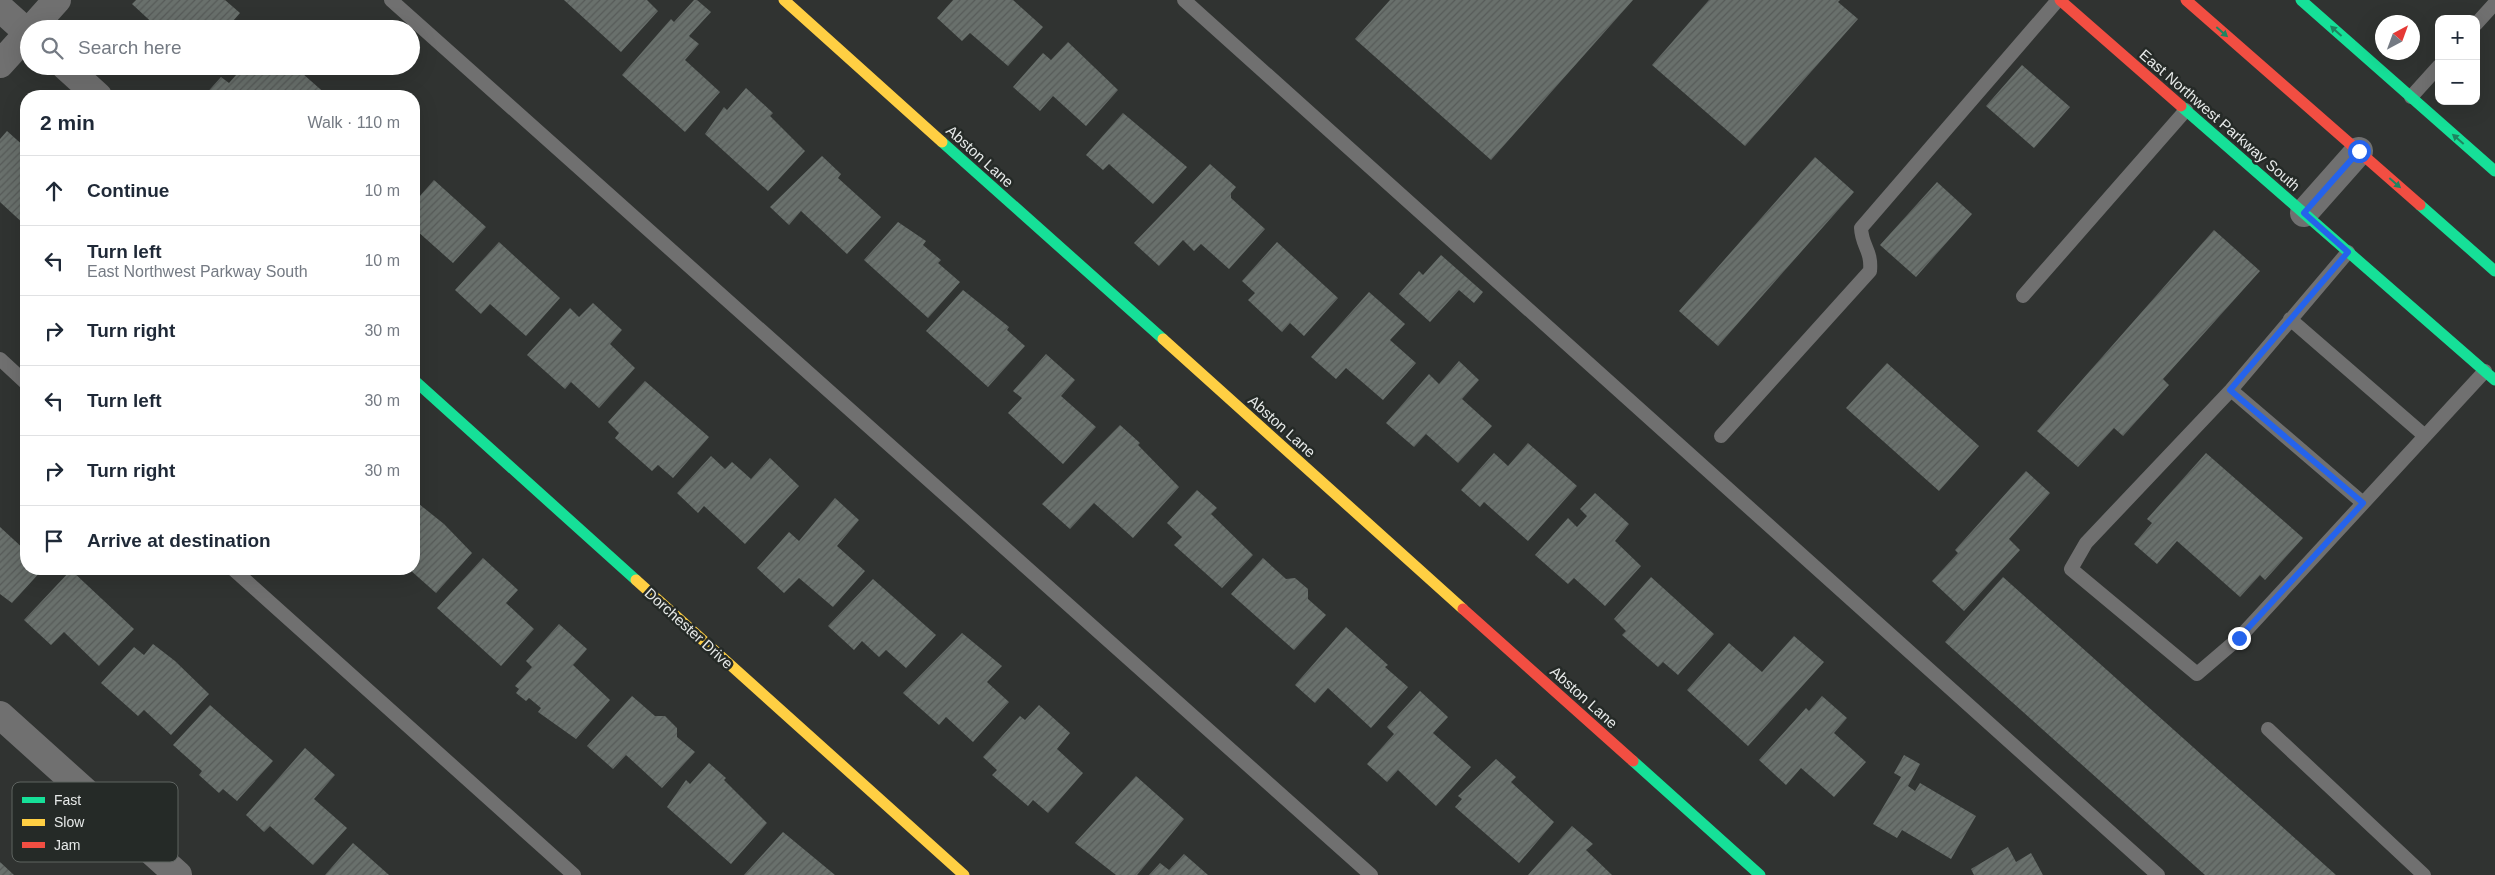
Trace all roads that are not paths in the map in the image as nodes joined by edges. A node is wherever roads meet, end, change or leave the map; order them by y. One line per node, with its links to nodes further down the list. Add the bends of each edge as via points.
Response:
1 (57, 0): 11 (street)
2 (391, 0): 12 (lane)
3 (784, 0): 46 (street, Abston Lane)
4 (1184, 0): 47 (lane)
5 (2059, 0): 21 (street, East Northwest Parkway South); 34 (lane, via 1861,228 1862,238 1872,257 1870,270)
6 (2186, 0): 22 (street, one-way to 22)
7 (2301, 0): 20 (street, one-way to 7)
8 (2489, 4): 10 (lane)
9 (0, 8): 13 (street)
10 (2480, 18)
11 (40, 20)
12 (413, 20)
13 (20, 25)
14 (420, 26): 45 (lane)
15 (20, 42): 16 (street)
16 (0, 64)
17 (2435, 70): 20 (lane)
18 (74, 75): 19 (street)
19 (91, 90)
20 (2411, 97): 23 (street, one-way to 20)
21 (2186, 110): 24 (street, East Northwest Parkway South); 27 (lane)
22 (2359, 151): 24 (street); 26 (street, one-way to 26)
23 (2495, 171)
24 (2304, 213): 25 (street, East Northwest Parkway South)
25 (2348, 252): 28 (lane); 30 (street, East Northwest Parkway South)
26 (2495, 271)
27 (2023, 296)
28 (2290, 319): 33 (lane); 35 (lane)
29 (0, 359): 31 (lane)
30 (2490, 376): 35 (lane)
31 (20, 377)
32 (420, 385): 44 (street, Dorchester Drive)
33 (2230, 390): 36 (lane); 36 (lane, via 2086,543 2071,569 2197,674 2239,638)
34 (1721, 436)
35 (2425, 436): 36 (lane)
36 (2363, 503)
37 (240, 575): 43 (lane)
38 (0, 715): 40 (street)
39 (2268, 729): 48 (lane)
40 (75, 782)
41 (164, 862): 42 (street)
42 (178, 875)
43 (574, 875)
44 (964, 875)
45 (1371, 875)
46 (1760, 875)
47 (2158, 875)
48 (2424, 875)

